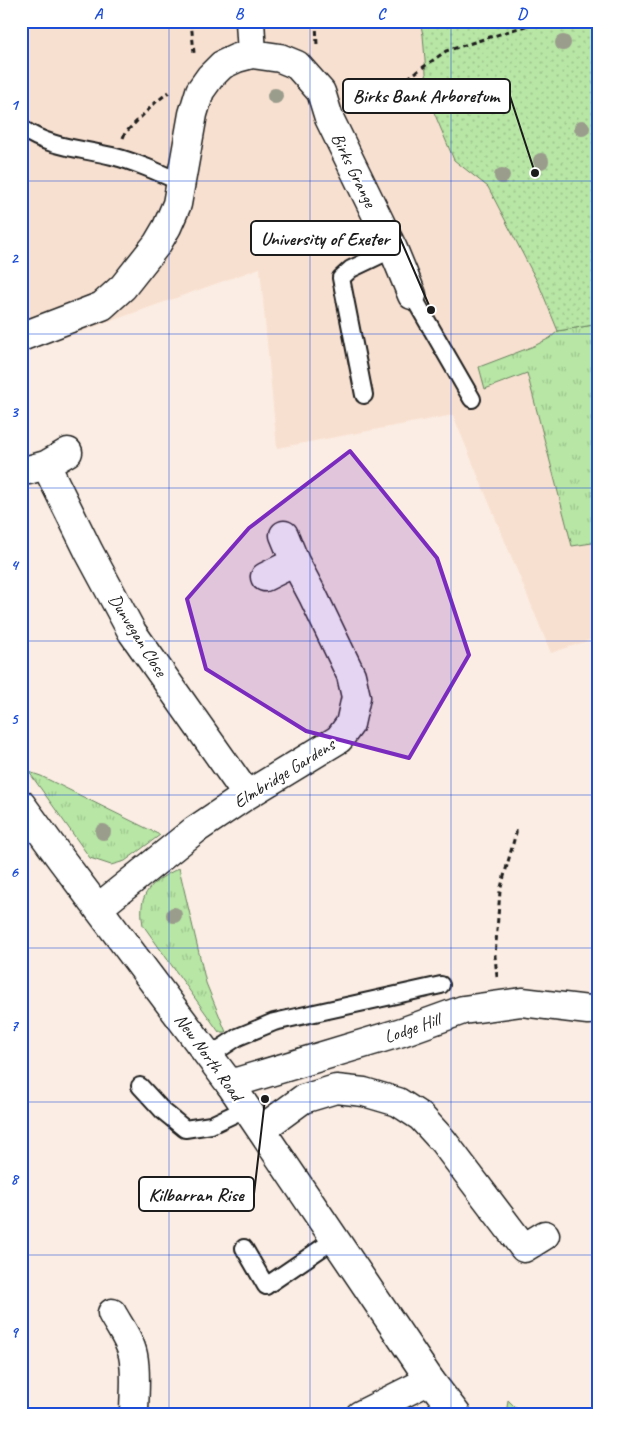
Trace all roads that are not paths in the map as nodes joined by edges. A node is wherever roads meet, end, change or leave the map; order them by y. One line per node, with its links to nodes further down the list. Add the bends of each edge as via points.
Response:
1 (250, 21): 2 (street)
2 (252, 54): 4 (street, Birks Grange, via 222,65 200,91 192,114); 5 (street, Birks Grange, via 280,58 297,65 321,92 329,118)
3 (21, 128): 4 (lane, via 56,145 114,157)
4 (180, 182): 7 (street, Birks Grange, via 167,227 123,288 102,306)
5 (393, 250): 6 (street, Birks Grange); 8 (lane, via 350,269 341,278)
6 (412, 295): 9 (lane, Birks Grange)
7 (21, 337)
8 (364, 394)
9 (472, 399)
10 (47, 462): 14 (street, Dunvegan Close, via 89,552 132,632)
11 (284, 535): 12 (street, Elmbridge Gardens)
12 (295, 562): 13 (street); 14 (street, Elmbridge Gardens, via 351,675 356,696 350,724 340,739)
13 (265, 577)
14 (247, 795): 16 (street, Elmbridge Gardens, via 195,830)
15 (21, 804): 16 (street, New North Road)
16 (98, 908): 19 (street, New North Road)
17 (441, 985): 19 (lane, via 274,1022 238,1037)
18 (599, 1009): 20 (street, Lodge Hill, via 522,1002 463,1010 402,1032)
19 (209, 1056): 20 (street, New North Road)
20 (230, 1084): 22 (street, New North Road)
21 (140, 1086): 22 (lane, via 185,1129)
22 (254, 1118): 23 (street, New North Road); 24 (street, via 336,1089 364,1092 398,1102 420,1117 443,1141)
23 (335, 1239): 25 (lane, via 266,1286); 27 (street, New North Road)
24 (527, 1247)
25 (244, 1248)
26 (112, 1312): 28 (street, via 133,1355)
27 (430, 1380): 29 (street); 30 (street, New North Road)
28 (134, 1415)
29 (360, 1415)
30 (457, 1415)

